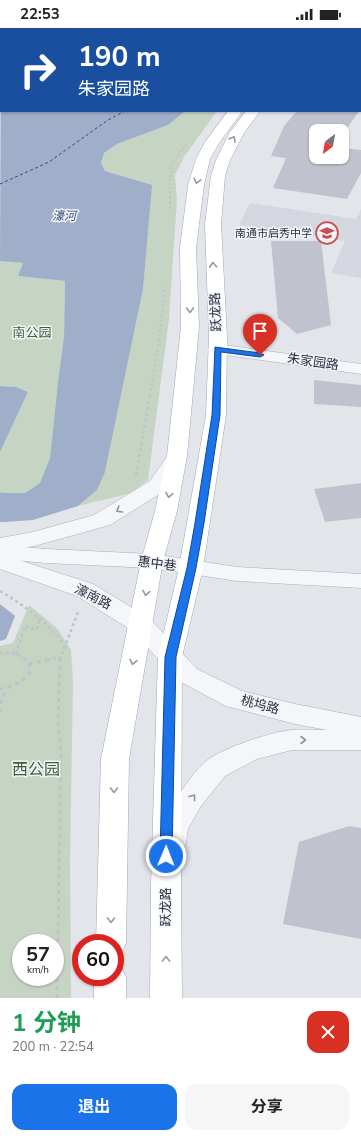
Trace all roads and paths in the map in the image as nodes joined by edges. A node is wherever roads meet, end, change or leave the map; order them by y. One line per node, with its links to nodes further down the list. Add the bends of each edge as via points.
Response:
1 (235, 112): 8 (main road, 跃龙路, one-way to 8, via 212,142 203,160 196,185 188,248 190,327)
2 (252, 112): 6 (main road, 跃龙路, one-way to 2, via 213,224 218,176 230,143)
3 (191, 138): 4 (path, via 171,165)
4 (169, 216)
5 (166, 284): 9 (path)
6 (217, 349): 7 (street, 朱家园路); 14 (main road, 跃龙路, via 216,415)
7 (361, 369)
8 (177, 456): 10 (street, one-way to 10, via 158,485 102,520 34,540); 13 (main road, 跃龙路, one-way to 13, via 166,511)
9 (135, 482)
10 (0, 545)
11 (0, 552): 13 (street, 惠中巷)
12 (0, 561): 16 (street, 濠南路)
13 (152, 561): 14 (street, 惠中巷); 19 (main road, 跃龙路, one-way to 19)
14 (192, 568): 15 (street, 惠中巷, via 237,574); 23 (main road, 跃龙路)
15 (361, 581)
16 (86, 590): 19 (street, 濠南路); 20 (path)
17 (0, 591): 18 (path)
18 (40, 619): 20 (path); 22 (path, via 36,630 25,626)
19 (140, 624): 23 (street, 濠南路); 32 (main road, 跃龙路, one-way to 32, via 115,759)
20 (65, 646): 24 (path)
21 (0, 653): 22 (path)
22 (16, 654): 25 (path, via 26,659)
23 (170, 657): 29 (street, 桃坞路, via 188,675 235,699); 31 (main road, 跃龙路)
24 (60, 658): 25 (path); 34 (path)
25 (29, 664): 26 (path, via 28,676 17,686)
26 (8, 688): 27 (path); 28 (path, via 2,697)
27 (0, 689)
28 (0, 712)
29 (361, 727)
30 (361, 740): 31 (street, one-way to 30, via 174,828 191,798 215,769 249,751 292,740)
31 (166, 886): 36 (main road, 跃龙路, one-way to 31)
32 (111, 934)
33 (110, 986): 35 (main road)
34 (57, 998)
35 (110, 998)
36 (166, 998)

